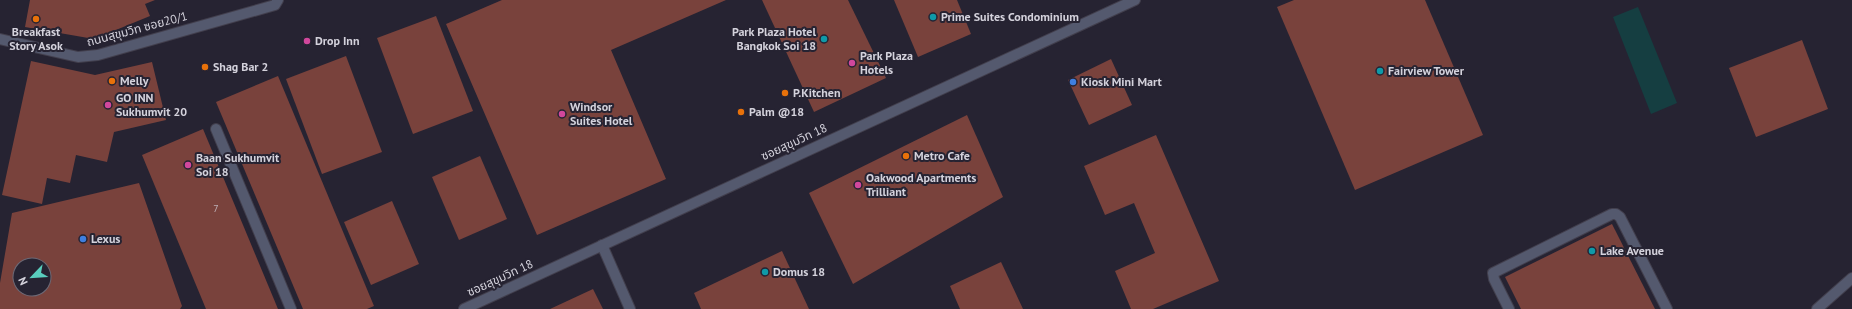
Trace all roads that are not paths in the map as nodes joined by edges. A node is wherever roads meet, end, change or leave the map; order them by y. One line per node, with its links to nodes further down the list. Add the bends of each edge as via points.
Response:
1 (278, 0): 3 (street, ถนนสุขุมวิท ซอย20/1, via 275,4 98,55 78,57)
2 (1135, 0): 5 (street, ซอยสุขุมวิท 18)
3 (0, 39)
4 (216, 129): 7 (street)
5 (602, 245): 8 (street, ซอยสุขุมวิท 18); 9 (street)
6 (1852, 278): 12 (street)
7 (291, 309)
8 (464, 309)
9 (630, 309)
10 (1509, 309): 11 (street, via 1494,279 1494,273 1616,214 1620,217)
11 (1667, 309)
12 (1817, 309)

